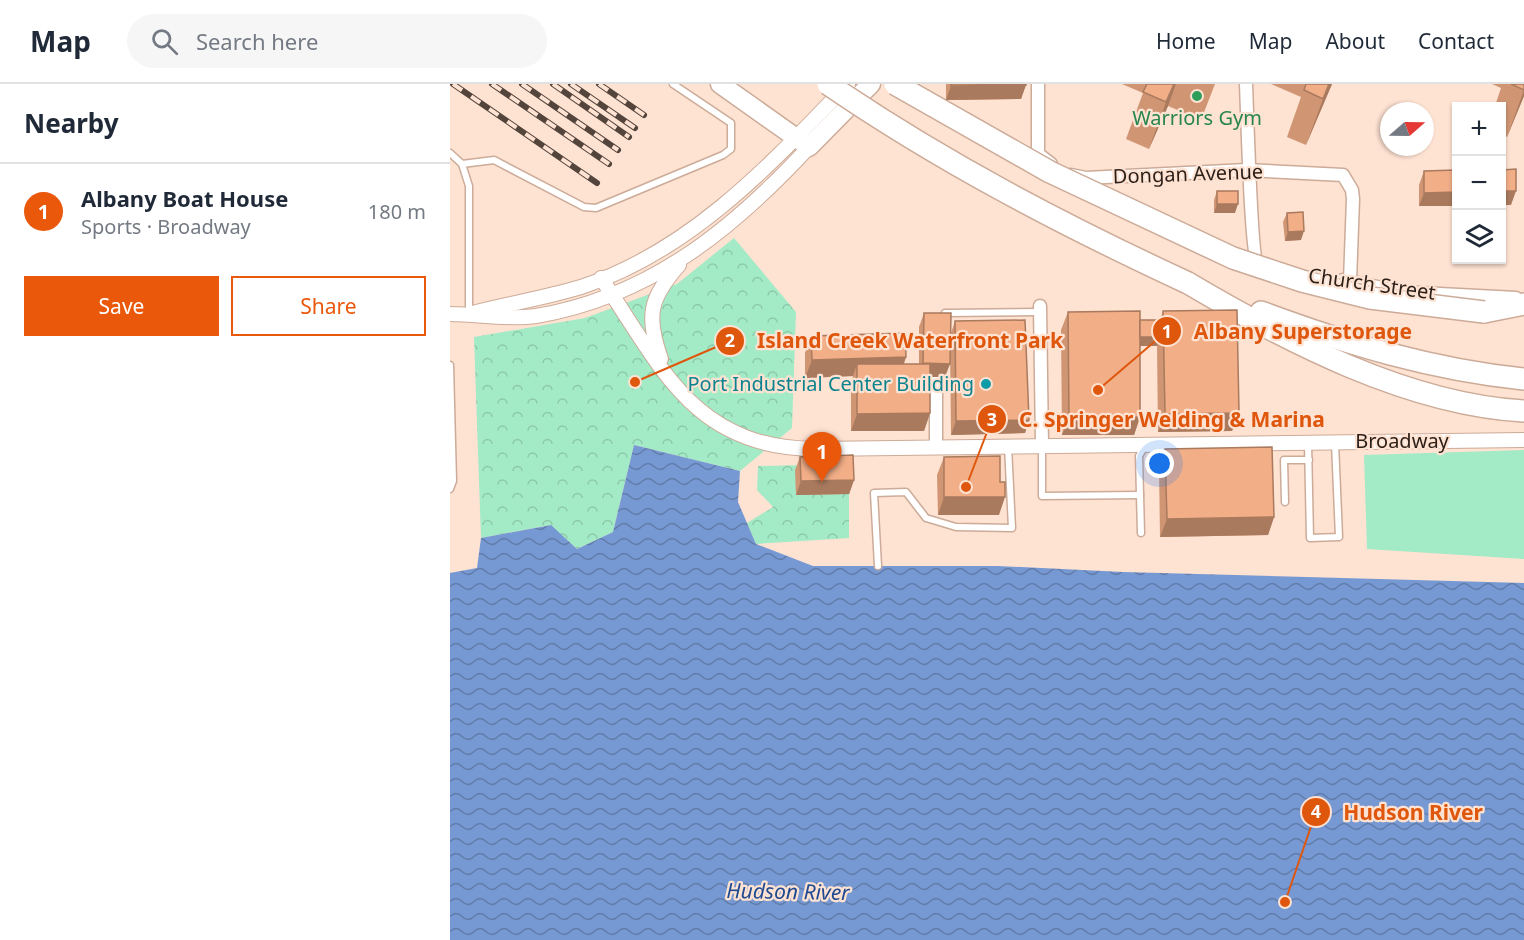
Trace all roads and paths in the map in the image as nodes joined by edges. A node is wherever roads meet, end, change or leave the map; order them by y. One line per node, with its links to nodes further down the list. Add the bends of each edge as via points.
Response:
1 (673, 84): 11 (lane, via 731,123 730,148 723,155 596,208 584,207 494,160)
2 (720, 84): 9 (main road)
3 (828, 84): 16 (highway, bridge, via 1006,194)
4 (848, 84): 9 (street)
5 (871, 84): 9 (main road)
6 (896, 84): 21 (highway, bridge, via 1050,172 1233,258 1370,298)
7 (1038, 84): 12 (street, Dongan Avenue, via 1038,154 1060,172 1086,178)
8 (1246, 84): 12 (street)
9 (802, 143): 13 (street, via 747,212); 14 (street, via 699,226)
10 (450, 153): 11 (lane)
11 (462, 164): 23 (lane, via 469,186)
12 (1247, 170): 15 (street, Church Street, via 1252,185 1256,266); 15 (street, Dongan Avenue, via 1344,175 1353,199)
13 (686, 257): 17 (street); 27 (street, via 653,300 653,336)
14 (601, 278): 17 (street, Broadway); 23 (street)
15 (1350, 281): 18 (street, Church Street, via 1402,292)
16 (1188, 283): 28 (highway, via 1296,325 1381,352); 30 (highway, via 1276,333 1382,377 1457,401)
17 (612, 294): 23 (street, via 536,316 489,318); 27 (street, Broadway)
18 (1524, 298)
19 (1524, 304): 21 (highway)
20 (1040, 309): 24 (lane); 36 (street)
21 (1484, 312): 25 (highway)
22 (450, 314): 23 (street)
23 (469, 314)
24 (934, 314)
25 (1524, 316)
26 (450, 365): 39 (lane)
27 (666, 375): 37 (street, Broadway, via 692,406 734,433 764,444 815,449)
28 (1524, 379)
29 (936, 380): 37 (street)
30 (1524, 411)
31 (1524, 440): 33 (street, Broadway)
32 (1308, 442): 33 (street, Broadway); 34 (street, Broadway); 38 (lane)
33 (1335, 442): 38 (lane, via 1339,537 1310,538)
34 (1146, 444): 36 (street, Broadway); 40 (lane, via 1139,456)
35 (1008, 445): 36 (street, Broadway); 37 (street, Broadway); 43 (lane, via 1012,528 956,527 926,518 906,492 874,493)
36 (1042, 445): 40 (lane, via 1042,496)
37 (936, 446)
38 (1309, 460): 41 (lane, via 1284,460)
39 (450, 489)
40 (1140, 495): 42 (lane)
41 (1285, 502)
42 (1141, 533)
43 (878, 566)

